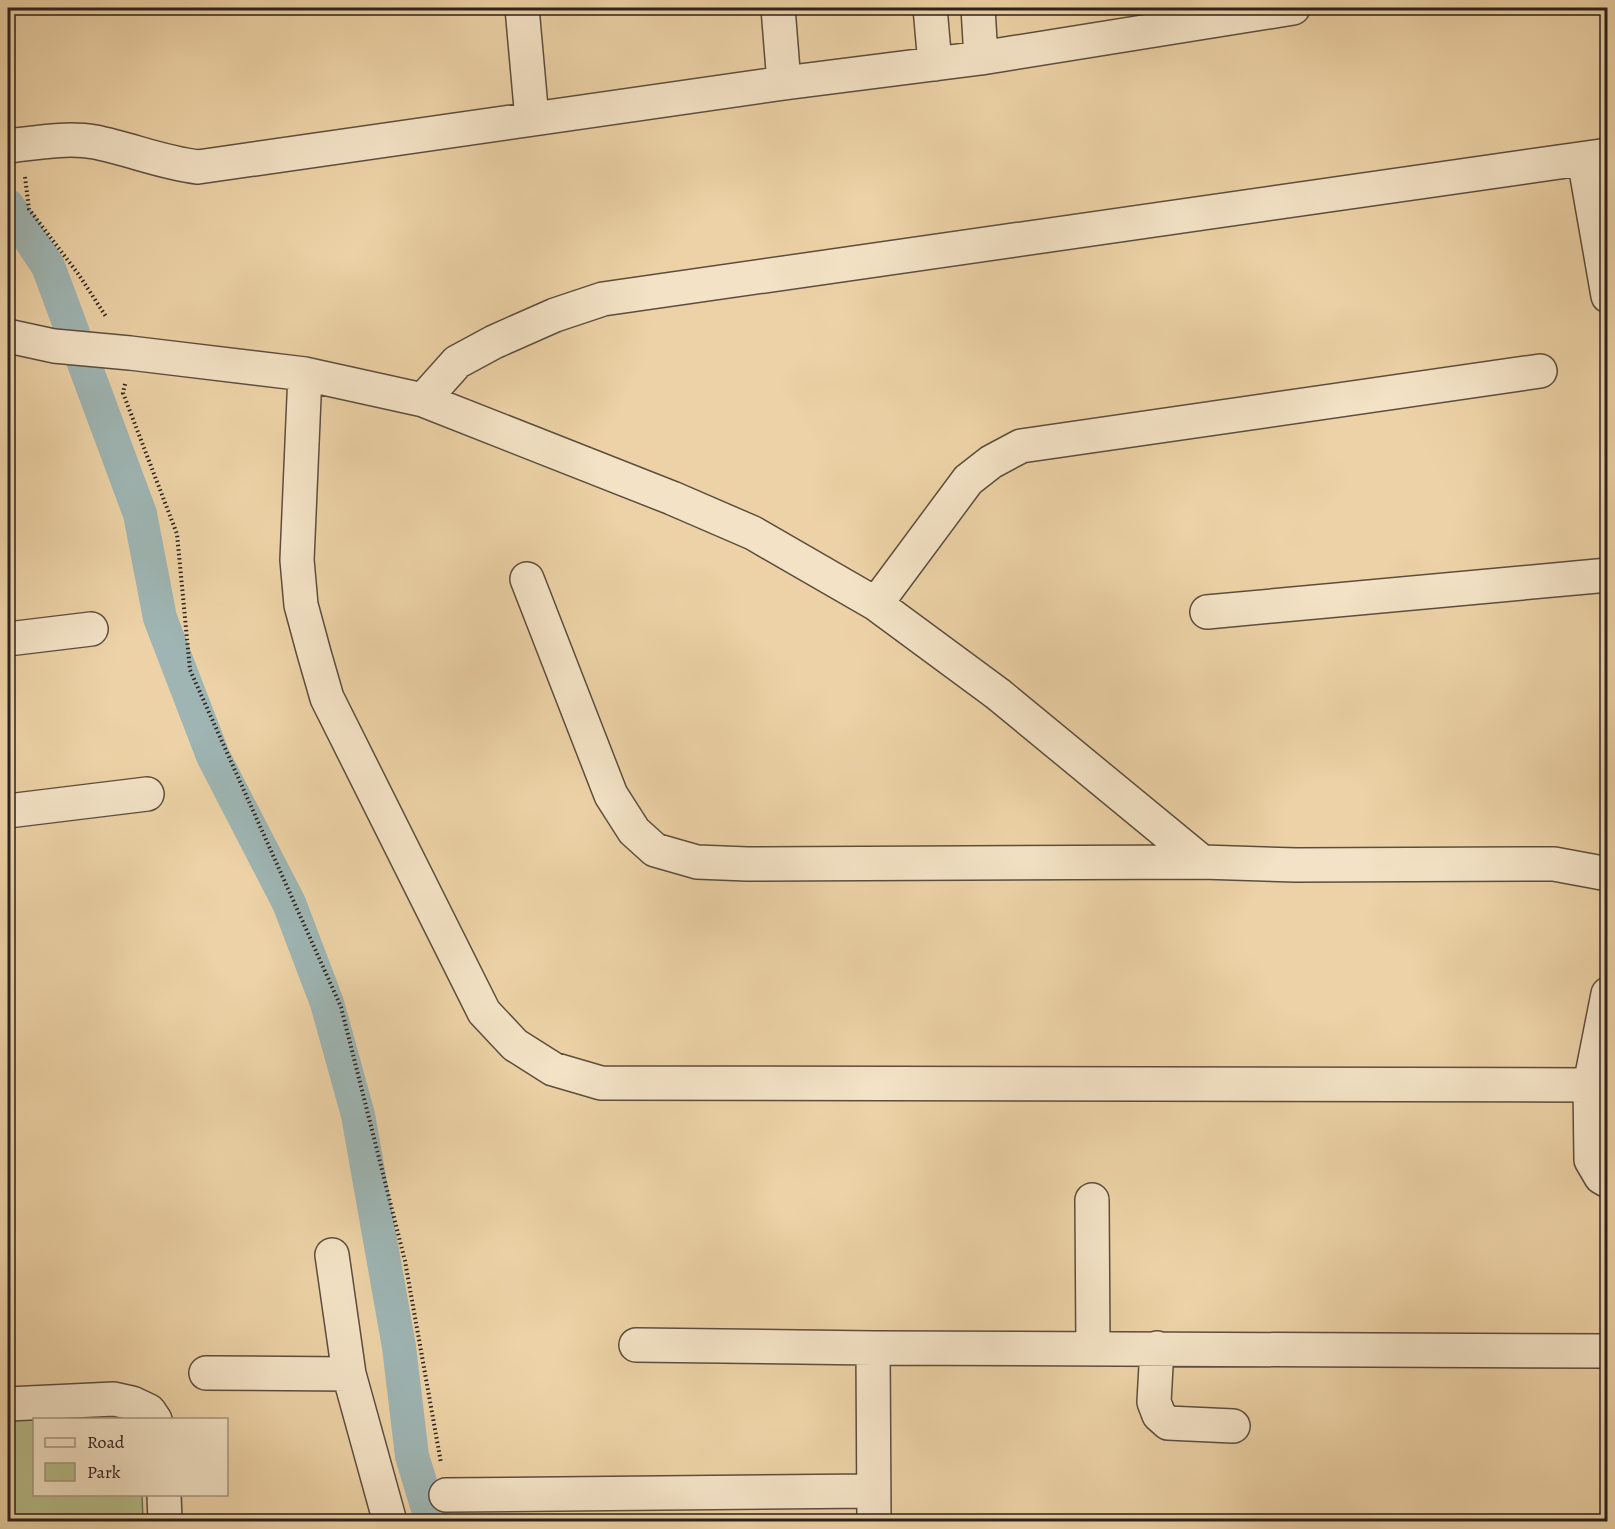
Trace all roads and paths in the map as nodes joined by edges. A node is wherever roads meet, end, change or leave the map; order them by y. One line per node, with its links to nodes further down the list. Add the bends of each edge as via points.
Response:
1 (522, 8): 9 (street)
2 (778, 8): 8 (street)
3 (930, 8): 7 (street)
4 (978, 8): 6 (street)
5 (1293, 8): 6 (street)
6 (981, 58): 7 (street)
7 (935, 64): 8 (street)
8 (784, 83): 9 (street)
9 (532, 119): 10 (street, via 198,167 93,142)
10 (12, 146): 14 (path, via 29,209 79,276)
11 (1596, 157): 12 (street); 17 (street, via 603,299 555,315 457,362)
12 (1608, 296)
13 (8, 336): 14 (street, via 54,346)
14 (126, 353): 16 (street); 43 (path, via 123,393 177,534 190,670 341,1007 405,1261)
15 (1540, 371): 20 (street, via 1021,446 968,480)
16 (305, 374): 17 (street); 29 (street, via 297,560 302,605 327,698 484,1012 515,1045 553,1069 601,1083)
17 (423, 400): 20 (street, via 753,533)
18 (1608, 575): 21 (street)
19 (527, 579): 26 (street, via 611,795 634,831 655,850 697,862 747,864)
20 (876, 604): 26 (street, via 998,694)
21 (1207, 612)
22 (92, 629): 23 (street)
23 (8, 639)
24 (147, 794): 25 (street)
25 (8, 811)
26 (1202, 862): 27 (street, via 1554,864)
27 (1608, 874)
28 (1608, 994): 29 (street)
29 (1590, 1085): 30 (street, via 1591,1160)
30 (1608, 1181)
31 (1092, 1200): 35 (street)
32 (332, 1255): 39 (street)
33 (636, 1345): 34 (street)
34 (873, 1348): 35 (street); 45 (street)
35 (1093, 1348): 36 (street)
36 (1157, 1348): 37 (street); 42 (street, via 1154,1402 1159,1415 1168,1423)
37 (1608, 1351)
38 (206, 1373): 39 (street)
39 (349, 1374): 47 (street)
40 (8, 1404): 41 (street, via 114,1399 149,1411)
41 (154, 1418)
42 (1233, 1426)
43 (446, 1495): 45 (street)
44 (164, 1496): 46 (street)
45 (874, 1506)
46 (165, 1521)
47 (390, 1521)

